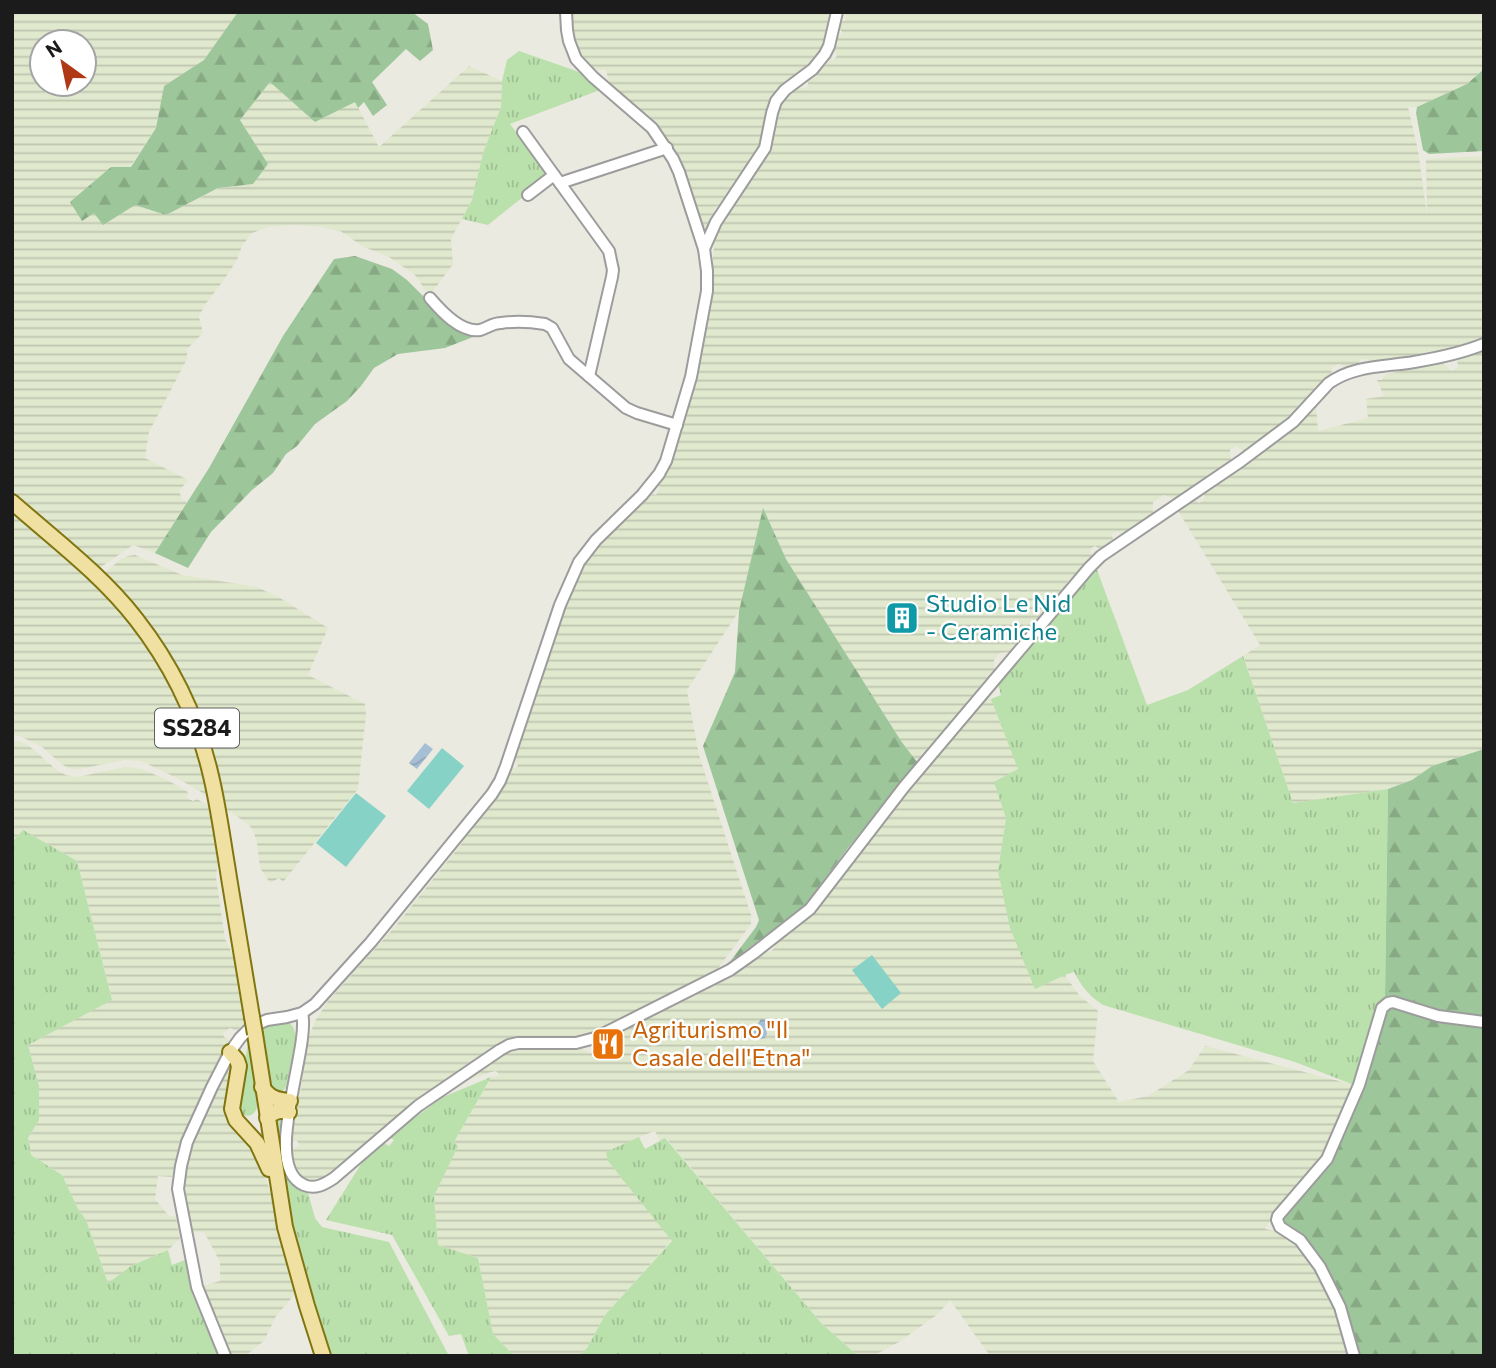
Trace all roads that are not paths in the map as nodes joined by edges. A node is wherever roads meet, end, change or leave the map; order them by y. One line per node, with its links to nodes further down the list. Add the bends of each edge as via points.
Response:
1 (566, 12): 4 (street, via 576,59 646,122)
2 (837, 12): 7 (street, via 825,54 776,101 765,148 716,222)
3 (523, 132): 5 (street)
4 (667, 148): 5 (street); 7 (street)
5 (557, 179): 6 (street); 10 (street, via 609,251 613,270)
6 (528, 195)
7 (704, 249): 11 (street, via 705,310)
8 (430, 298): 10 (street, via 451,319 478,330 499,323 545,324 552,328 569,359)
9 (1484, 344): 17 (street, via 1336,378 1293,422 1094,562 904,787 810,909 744,961 595,1038 518,1043 500,1049 418,1106 334,1178 317,1187 302,1185 289,1169)
10 (589, 376): 11 (street, via 626,408)
11 (677, 425): 13 (street, via 659,474 579,562 496,788 371,942)
12 (12, 502): 16 (main road, SS284, bridge, via 124,604 160,653 189,707 216,796)
13 (302, 1013): 15 (street, via 258,1023); 17 (street, via 303,1033)
14 (1484, 1022): 23 (street, via 1385,1004 1359,1085 1326,1159 1278,1216 1280,1227 1300,1240 1320,1267 1340,1307)
15 (230, 1052): 18 (main road, via 239,1066); 21 (street, via 187,1142 178,1189 197,1287)
16 (262, 1087): 17 (main road); 19 (main road)
17 (289, 1106): 19 (main road)
18 (232, 1109): 19 (main road, via 250,1120); 20 (main road, via 262,1152)
19 (266, 1112): 20 (main road)
20 (279, 1195): 22 (main road)
21 (226, 1356)
22 (323, 1356)
23 (1354, 1356)

